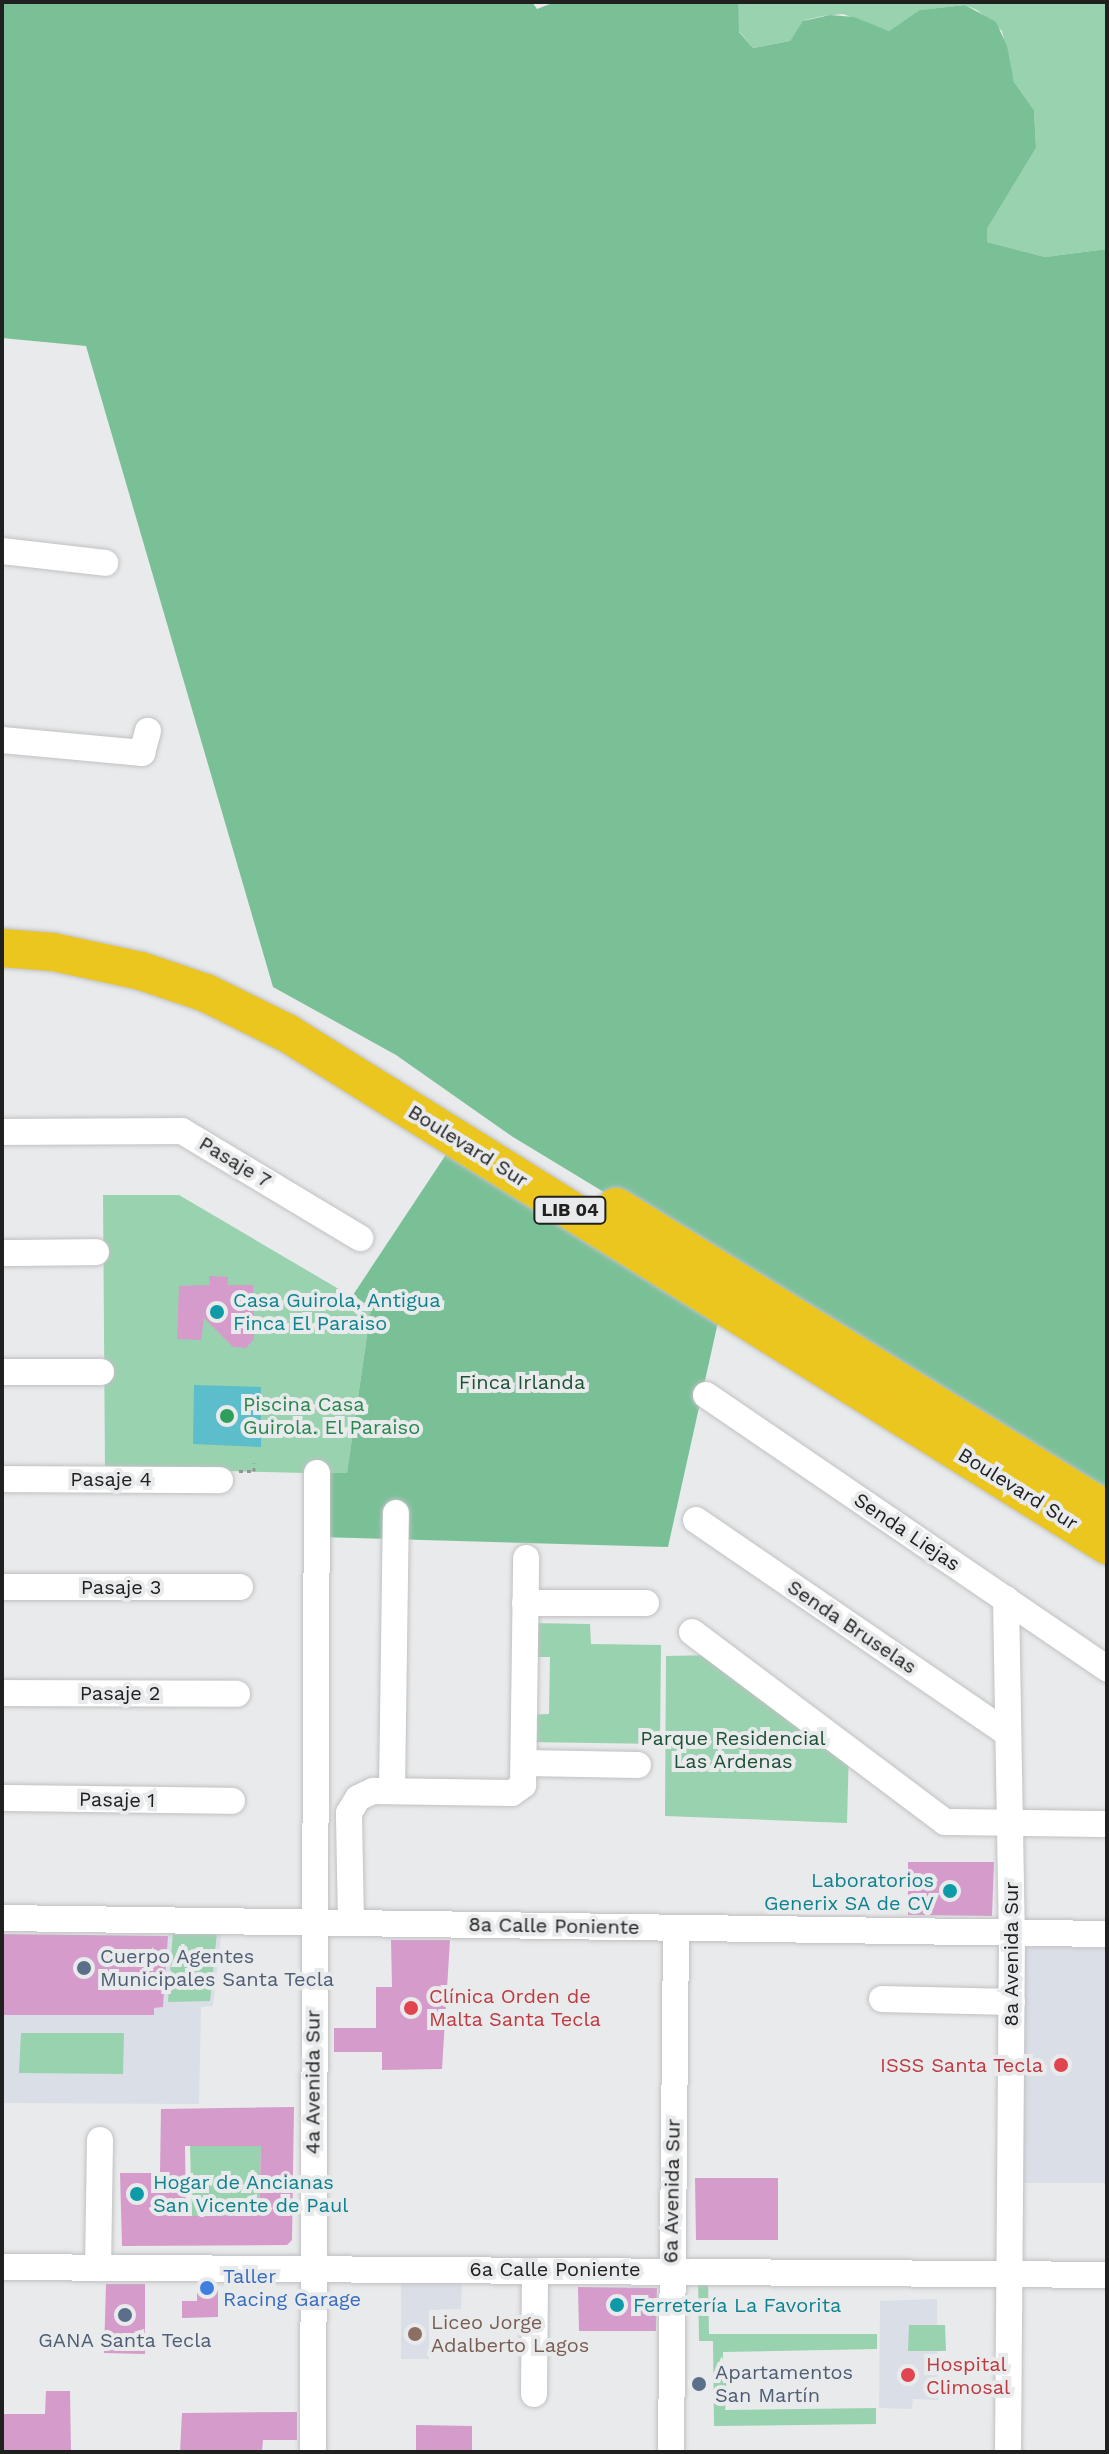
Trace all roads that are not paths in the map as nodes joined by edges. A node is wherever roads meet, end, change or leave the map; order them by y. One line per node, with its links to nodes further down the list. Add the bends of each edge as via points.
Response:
1 (2, 551): 2 (street)
2 (105, 563)
3 (148, 731): 4 (street, via 142,753)
4 (2, 740)
5 (2, 926): 17 (highway, Boulevard Sur / LIB 04, via 156,952 281,1002)
6 (2, 948): 20 (highway, Boulevard Sur / LIB 04, via 53,952 141,971 206,993 287,1033)
7 (2, 1132): 8 (street, Pasaje 7, via 182,1131)
8 (360, 1238)
9 (96, 1252): 10 (street)
10 (2, 1253)
11 (2, 1372): 12 (street)
12 (101, 1372)
13 (706, 1395): 24 (street, Senda Liejas)
14 (317, 1473): 40 (street, 4a Avenida Sur)
15 (2, 1479): 16 (street, Pasaje 4)
16 (220, 1480)
17 (1107, 1511)
18 (396, 1513): 34 (street)
19 (696, 1520): 31 (street, Senda Bruselas)
20 (1107, 1545)
21 (526, 1558): 25 (street)
22 (2, 1587): 23 (street, Pasaje 3)
23 (240, 1587)
24 (1006, 1599): 28 (street, Senda Liejas); 31 (street, 8a Avenida Sur)
25 (525, 1603): 26 (street); 32 (street)
26 (646, 1603)
27 (692, 1632): 37 (street, via 945,1822)
28 (1107, 1669)
29 (2, 1693): 30 (street, Pasaje 2)
30 (237, 1694)
31 (1008, 1734): 37 (street, 8a Avenida Sur)
32 (524, 1763): 33 (street); 34 (street, via 523,1785 512,1793)
33 (638, 1765)
34 (392, 1791): 41 (street, via 365,1793 349,1813)
35 (2, 1798): 36 (street, Pasaje 1)
36 (232, 1801)
37 (1010, 1821): 38 (street); 43 (street, 8a Avenida Sur)
38 (1107, 1824)
39 (2, 1918): 40 (street, 8a Calle Poniente)
40 (314, 1921): 41 (street, 8a Calle Poniente); 51 (street, 4a Avenida Sur)
41 (351, 1921): 42 (street, 8a Calle Poniente)
42 (676, 1929): 43 (street, 8a Calle Poniente); 50 (street, 6a Avenida Sur)
43 (1012, 1933): 44 (street, 8a Calle Poniente); 46 (street, 8a Avenida Sur)
44 (1107, 1934)
45 (882, 1999): 46 (street)
46 (1012, 2002): 53 (street, 8a Avenida Sur)
47 (100, 2140): 49 (street)
48 (2, 2267): 49 (street, 6a Calle Poniente)
49 (98, 2268): 51 (street, 6a Calle Poniente)
50 (671, 2268): 52 (street, 6a Calle Poniente); 53 (street, 6a Calle Poniente); 57 (street, 6a Avenida Sur)
51 (312, 2269): 52 (street, 6a Calle Poniente); 56 (street, 4a Avenida Sur)
52 (535, 2271): 55 (street)
53 (1009, 2274): 54 (street, 6a Calle Poniente); 58 (street, 8a Avenida Sur)
54 (1107, 2275)
55 (534, 2394)
56 (313, 2452)
57 (671, 2452)
58 (1008, 2452)

